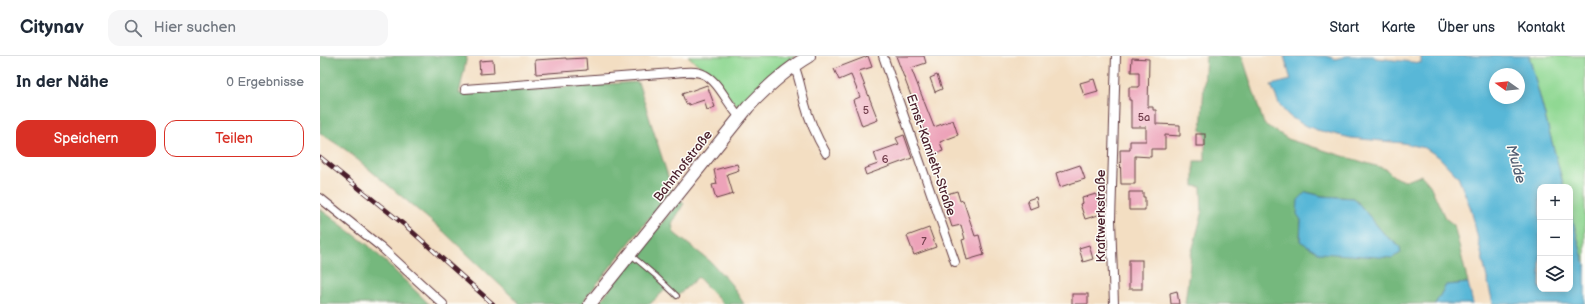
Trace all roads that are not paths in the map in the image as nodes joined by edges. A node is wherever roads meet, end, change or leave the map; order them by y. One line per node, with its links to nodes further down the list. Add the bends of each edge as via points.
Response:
1 (808, 56): 4 (main road, Bahnhofstraße)
2 (883, 56): 10 (street, Ernst-Kamieth-Straße)
3 (1116, 56): 14 (street, Kraftwerkstraße, via 1111,220)
4 (794, 65): 6 (main road, Bahnhofstraße, via 768,86); 7 (street, via 808,114)
5 (465, 89): 6 (street, via 696,72 711,79)
6 (740, 117): 9 (main road, Bahnhofstraße)
7 (826, 153)
8 (320, 198): 12 (street, via 376,242)
9 (631, 255): 11 (lane); 13 (main road, Bahnhofstraße)
10 (955, 262)
11 (677, 296)
12 (443, 304)
13 (590, 304)
14 (1114, 304)

